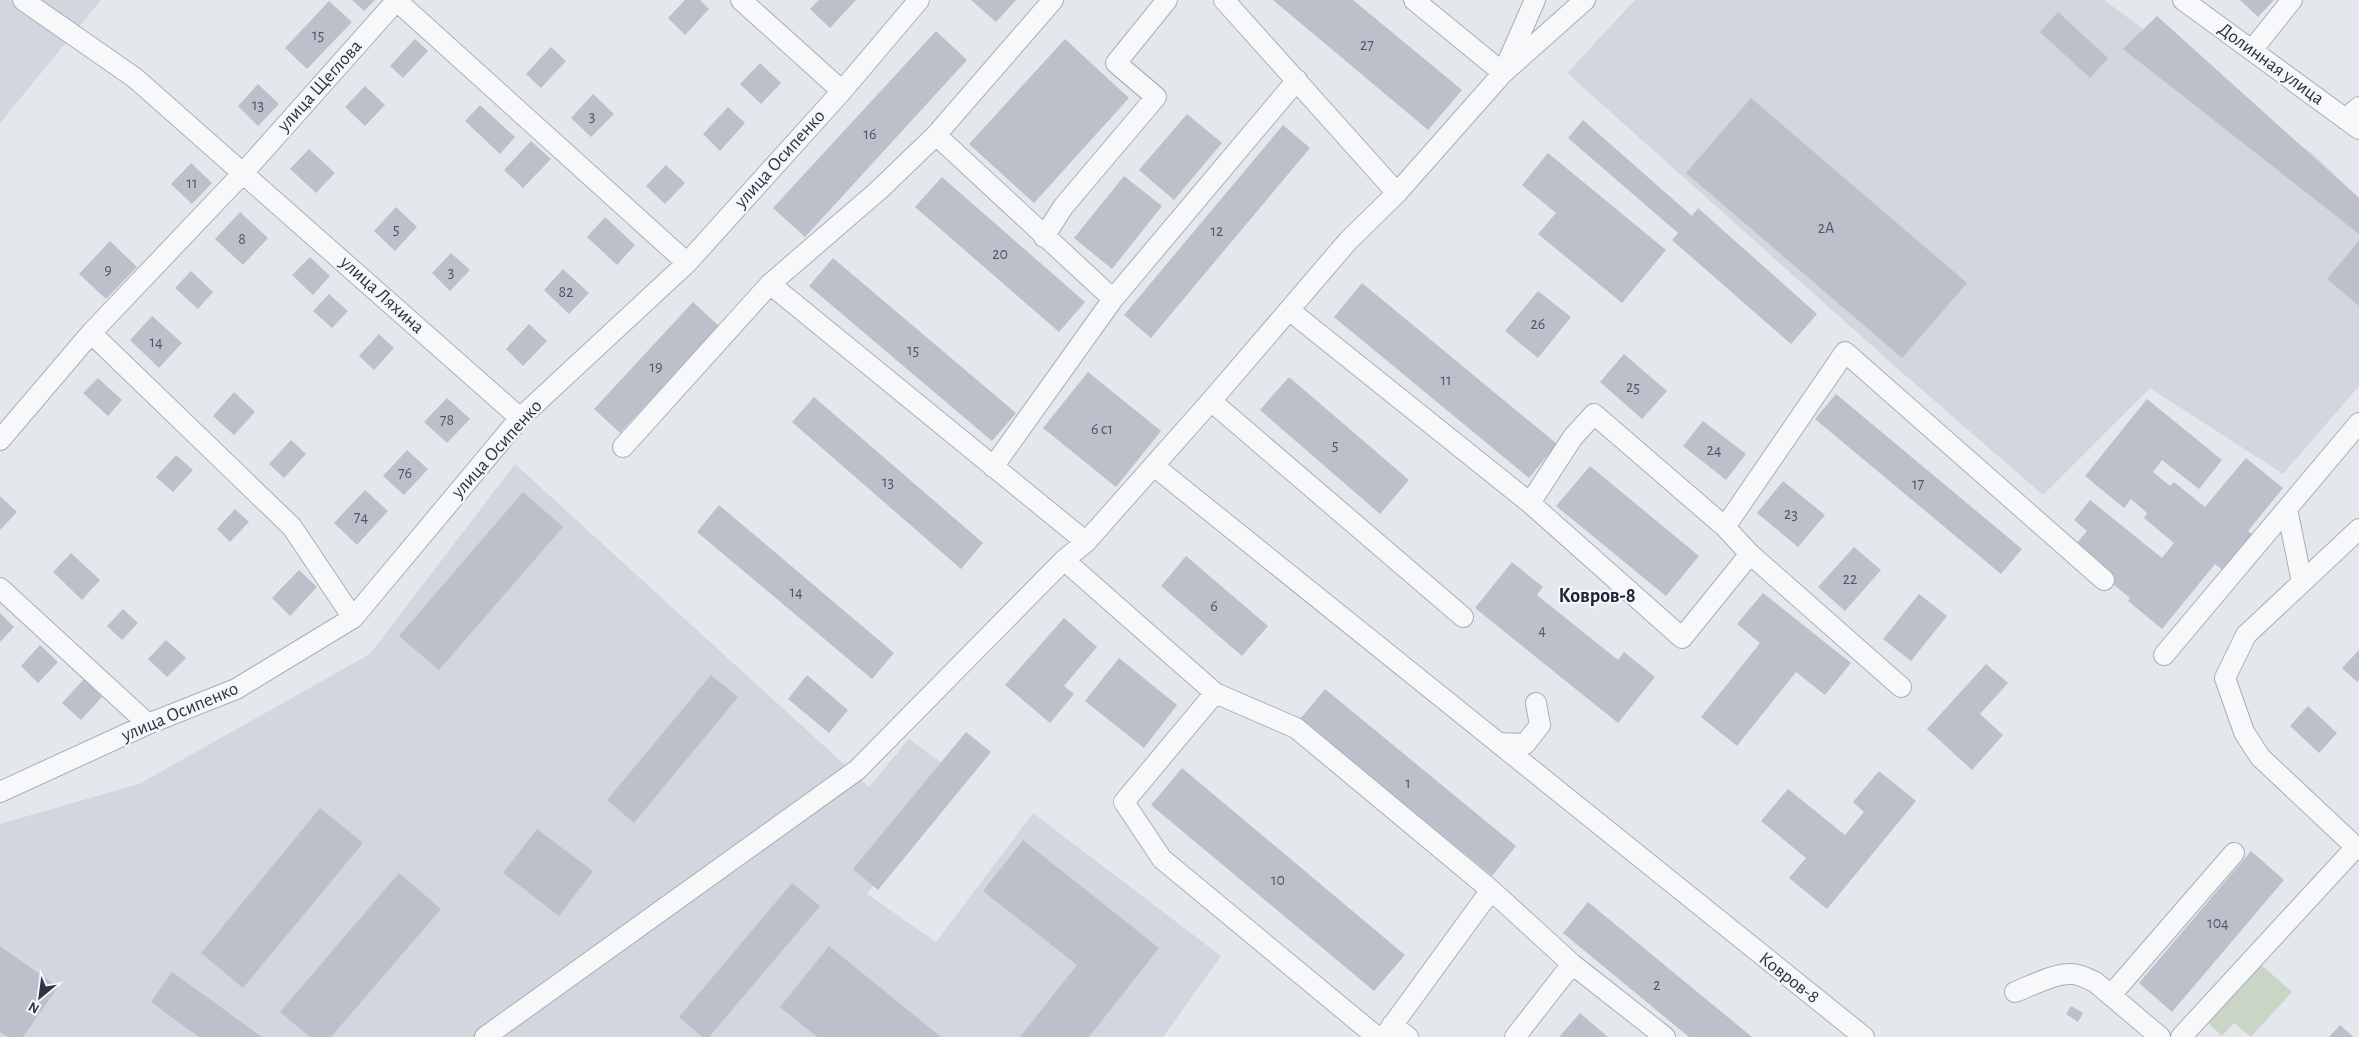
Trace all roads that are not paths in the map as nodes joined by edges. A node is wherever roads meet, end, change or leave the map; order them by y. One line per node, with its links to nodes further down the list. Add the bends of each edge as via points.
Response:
1 (23, 0): 19 (street, улица Ляхина, via 135,78)
2 (396, 0): 19 (street, улица Щеглова); 22 (street)
3 (741, 0): 16 (street)
4 (919, 0): 16 (street, улица Осипенко)
5 (1053, 0): 18 (street)
6 (1167, 0): 21 (street, via 1116,63 1156,97 1063,207)
7 (1224, 0): 15 (street)
8 (1414, 0): 14 (street)
9 (1535, 0): 14 (street)
10 (1585, 0): 14 (street)
11 (2183, 0): 13 (street, Долинная улица)
12 (2292, 0): 13 (street)
13 (2252, 50): 17 (street, Долинная улица)
14 (1503, 73): 20 (street)
15 (1298, 80): 20 (street); 24 (street)
16 (842, 91): 22 (street, улица Осипенко)
17 (2354, 119)
18 (936, 134): 21 (street); 23 (street, via 879,190)
19 (244, 172): 26 (street, улица Щеглова); 28 (street, улица Ляхина)
20 (1397, 193): 25 (street, via 1348,241)
21 (1044, 237): 24 (street)
22 (687, 263): 28 (street, улица Осипенко)
23 (770, 284): 31 (street); 33 (street)
24 (1113, 299): 33 (street)
25 (1289, 310): 27 (street); 34 (street)
26 (91, 333): 30 (street, улица Щеглова); 45 (street, via 292,527)
27 (1211, 401): 32 (street); 44 (street)
28 (520, 418): 45 (street, улица Осипенко)
29 (2359, 423): 35 (street)
30 (0, 440)
31 (623, 447)
32 (1154, 466): 38 (street); 51 (street, Ковров-8)
33 (993, 467): 38 (street)
34 (1530, 503): 36 (street, via 1573,437 1594,414); 39 (street, via 1682,638)
35 (2287, 509): 42 (street); 46 (street)
36 (1725, 527): 39 (street); 41 (street, via 1845,352)
37 (2359, 529): 42 (street)
38 (1086, 542): 40 (street)
39 (1750, 554): 47 (street)
40 (1064, 560): 48 (street); 61 (street, via 857,770)
41 (2104, 580)
42 (2302, 582): 53 (street, via 2246,635 2225,678 2244,732 2260,757)
43 (0, 588): 50 (street)
44 (1463, 617)
45 (353, 618): 50 (street, улица Осипенко, via 236,689)
46 (2164, 655)
47 (1901, 687)
48 (1215, 693): 55 (street, via 1296,728); 60 (street, via 1124,802 1162,860)
49 (1536, 703): 51 (street, via 1540,725 1526,744)
50 (148, 724): 52 (street, улица Осипенко)
51 (1498, 743): 59 (street, Ковров-8)
52 (0, 792)
53 (2357, 849): 65 (street)
54 (2234, 853): 58 (street)
55 (1491, 890): 56 (street); 60 (street)
56 (1572, 964): 62 (street); 63 (street)
57 (2015, 992): 58 (street, via 2072,974 2095,982)
58 (2111, 995): 64 (street)
59 (1858, 1032)
60 (1390, 1034)
61 (485, 1037)
62 (1515, 1037)
63 (1665, 1037)
64 (2160, 1037)
65 (2181, 1037)

